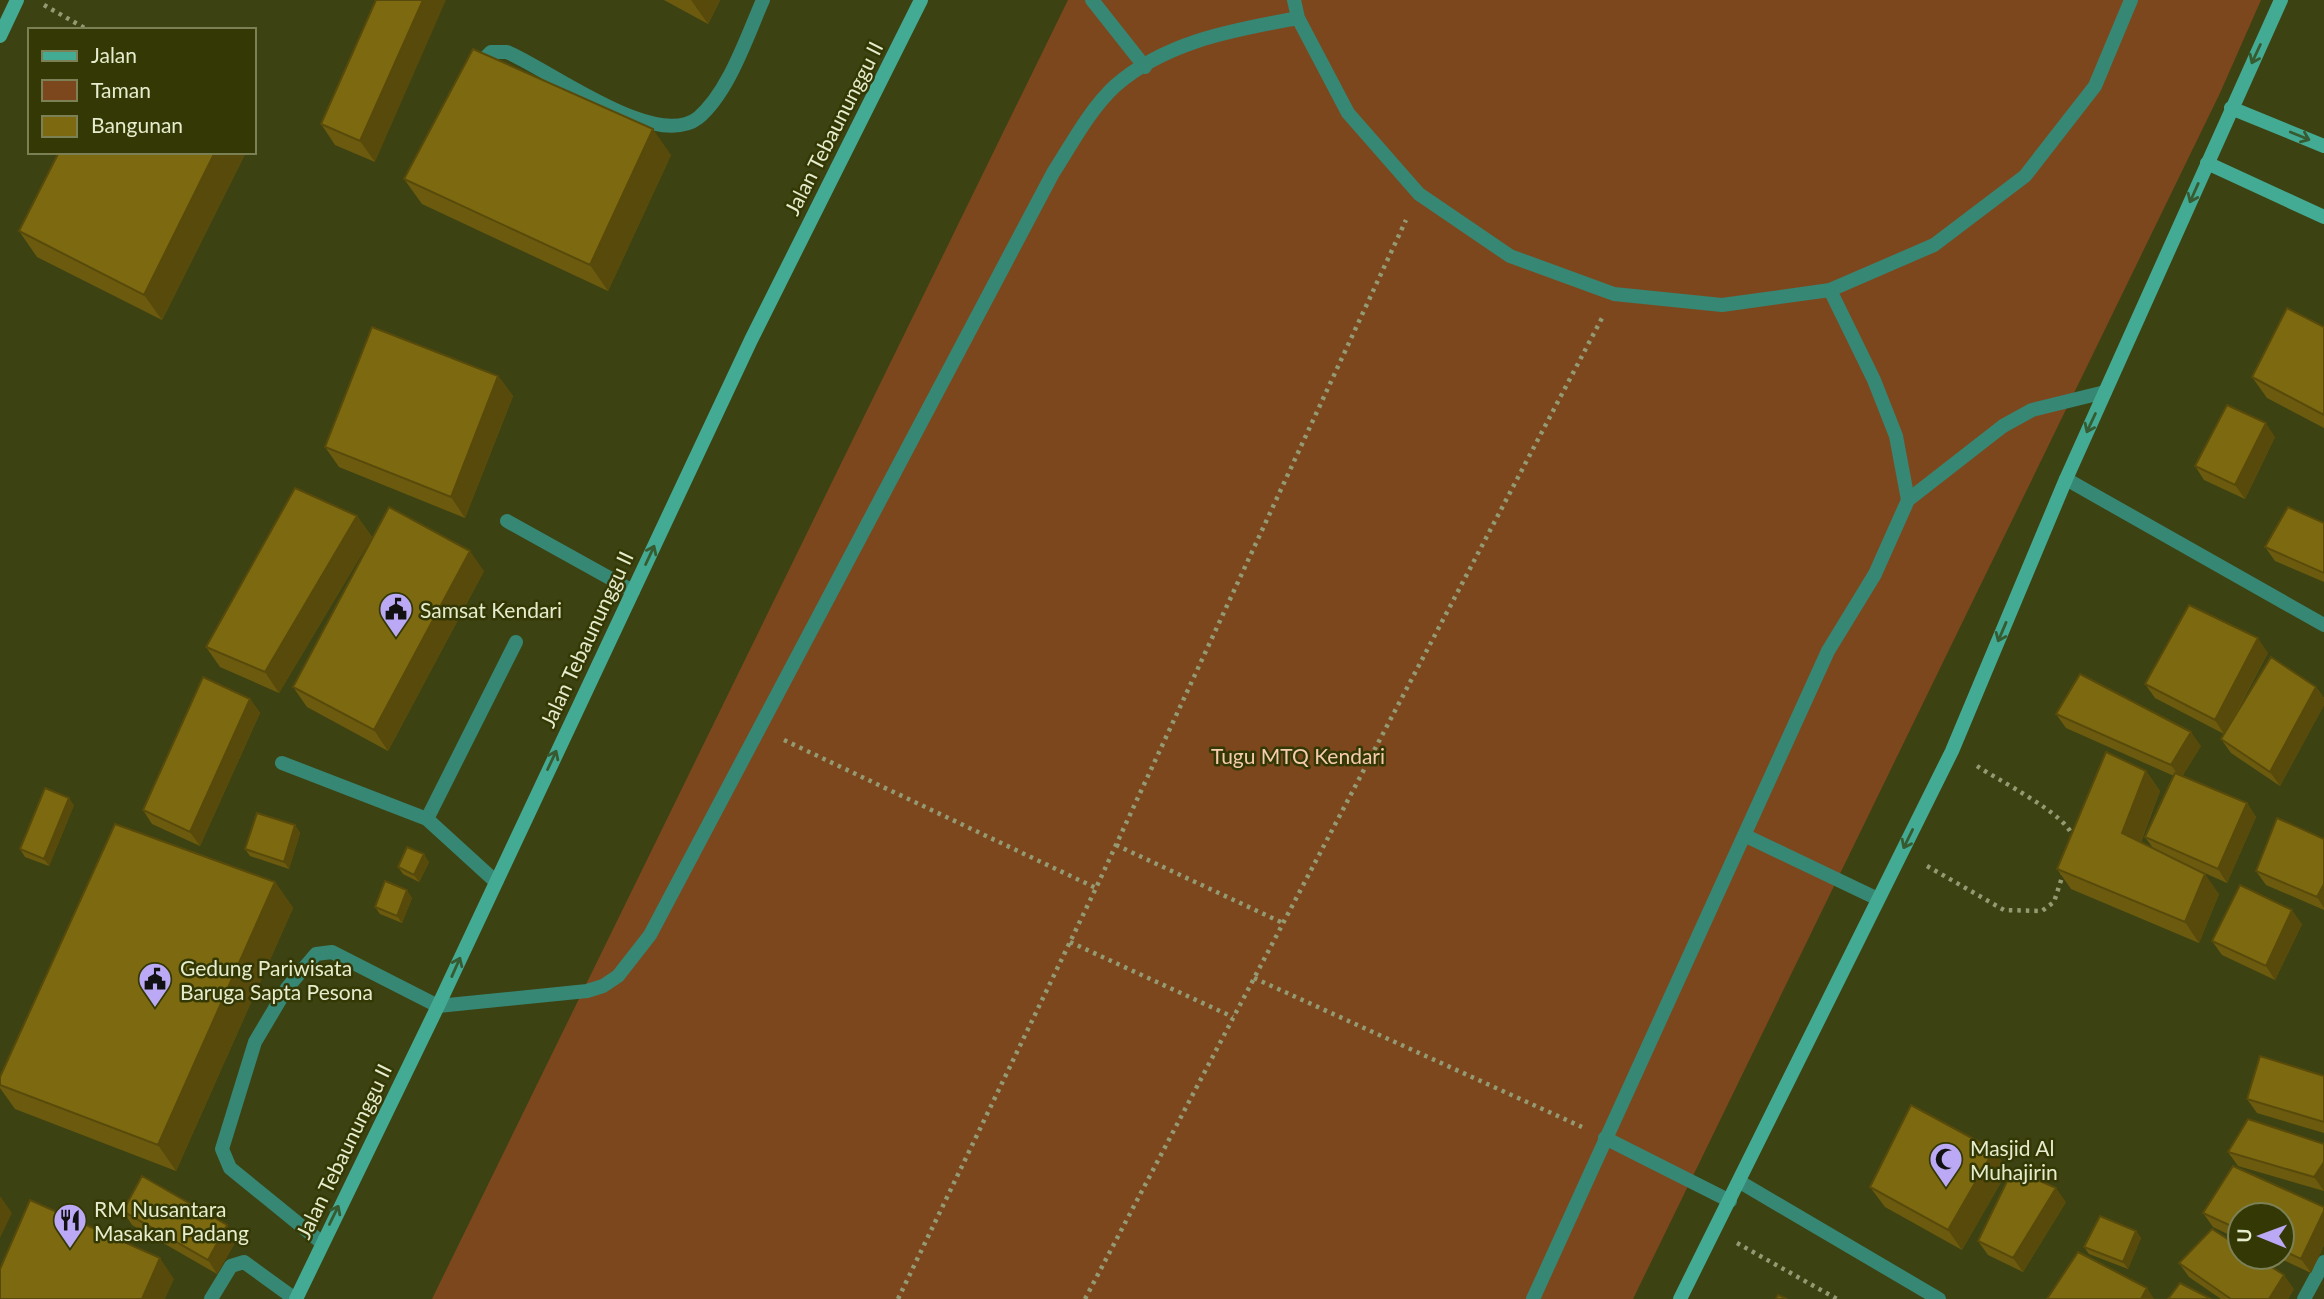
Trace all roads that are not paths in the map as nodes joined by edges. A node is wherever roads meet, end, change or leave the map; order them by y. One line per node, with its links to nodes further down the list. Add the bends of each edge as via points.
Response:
1 (17, 0): 9 (street)
2 (763, 0): 11 (street, via 735,65 711,103 687,125 666,127 631,118 507,52 491,52)
3 (921, 0): 21 (street, Jalan Tebaununggu II, one-way to 3, via 751,340)
4 (1092, 0): 10 (street)
5 (1294, 0): 8 (street)
6 (2131, 0): 16 (street, via 2095,86 2025,176 1934,245)
7 (2281, 0): 12 (street, one-way to 12)
8 (1298, 18): 10 (street, via 1225,31 1178,48); 16 (street, via 1348,113 1419,194 1510,256 1614,294 1722,305)
9 (0, 36)
10 (1145, 67): 29 (street, via 1115,86 1053,173 650,935 618,976 587,991)
11 (469, 81)
12 (2231, 108): 13 (street, one-way to 13); 14 (street)
13 (2324, 146)
14 (2207, 163): 15 (street); 17 (street, one-way to 17)
15 (2324, 217)
16 (1830, 290): 19 (street, via 1896,436)
17 (2105, 392): 18 (street, one-way to 18); 19 (street, via 2032,410)
18 (2066, 479): 22 (street); 28 (street, one-way to 28, via 1952,751)
19 (1908, 500): 26 (street, via 1875,574 1828,651)
20 (507, 521): 21 (street)
21 (633, 591): 27 (street, Jalan Tebaununggu II, one-way to 21)
22 (2324, 625)
23 (516, 642): 25 (street)
24 (282, 763): 25 (street)
25 (427, 819): 27 (street)
26 (1746, 836): 28 (street); 30 (street)
27 (495, 881): 29 (street, Jalan Tebaununggu II, one-way to 27)
28 (1878, 899): 31 (street)
29 (438, 1006): 33 (street, Jalan Tebaununggu II, one-way to 29); 33 (street, via 332,952 316,954 287,988 255,1041 222,1149 230,1168)
30 (1605, 1138): 32 (street); 37 (street)
31 (1741, 1182): 32 (street); 39 (street)
32 (1730, 1201): 38 (street)
33 (321, 1242): 36 (street, Jalan Tebaununggu II)
34 (2324, 1262): 40 (street)
35 (211, 1299): 36 (street, via 231,1266 244,1262)
36 (295, 1299)
37 (1533, 1299)
38 (1680, 1299)
39 (1939, 1299)
40 (2304, 1299)

